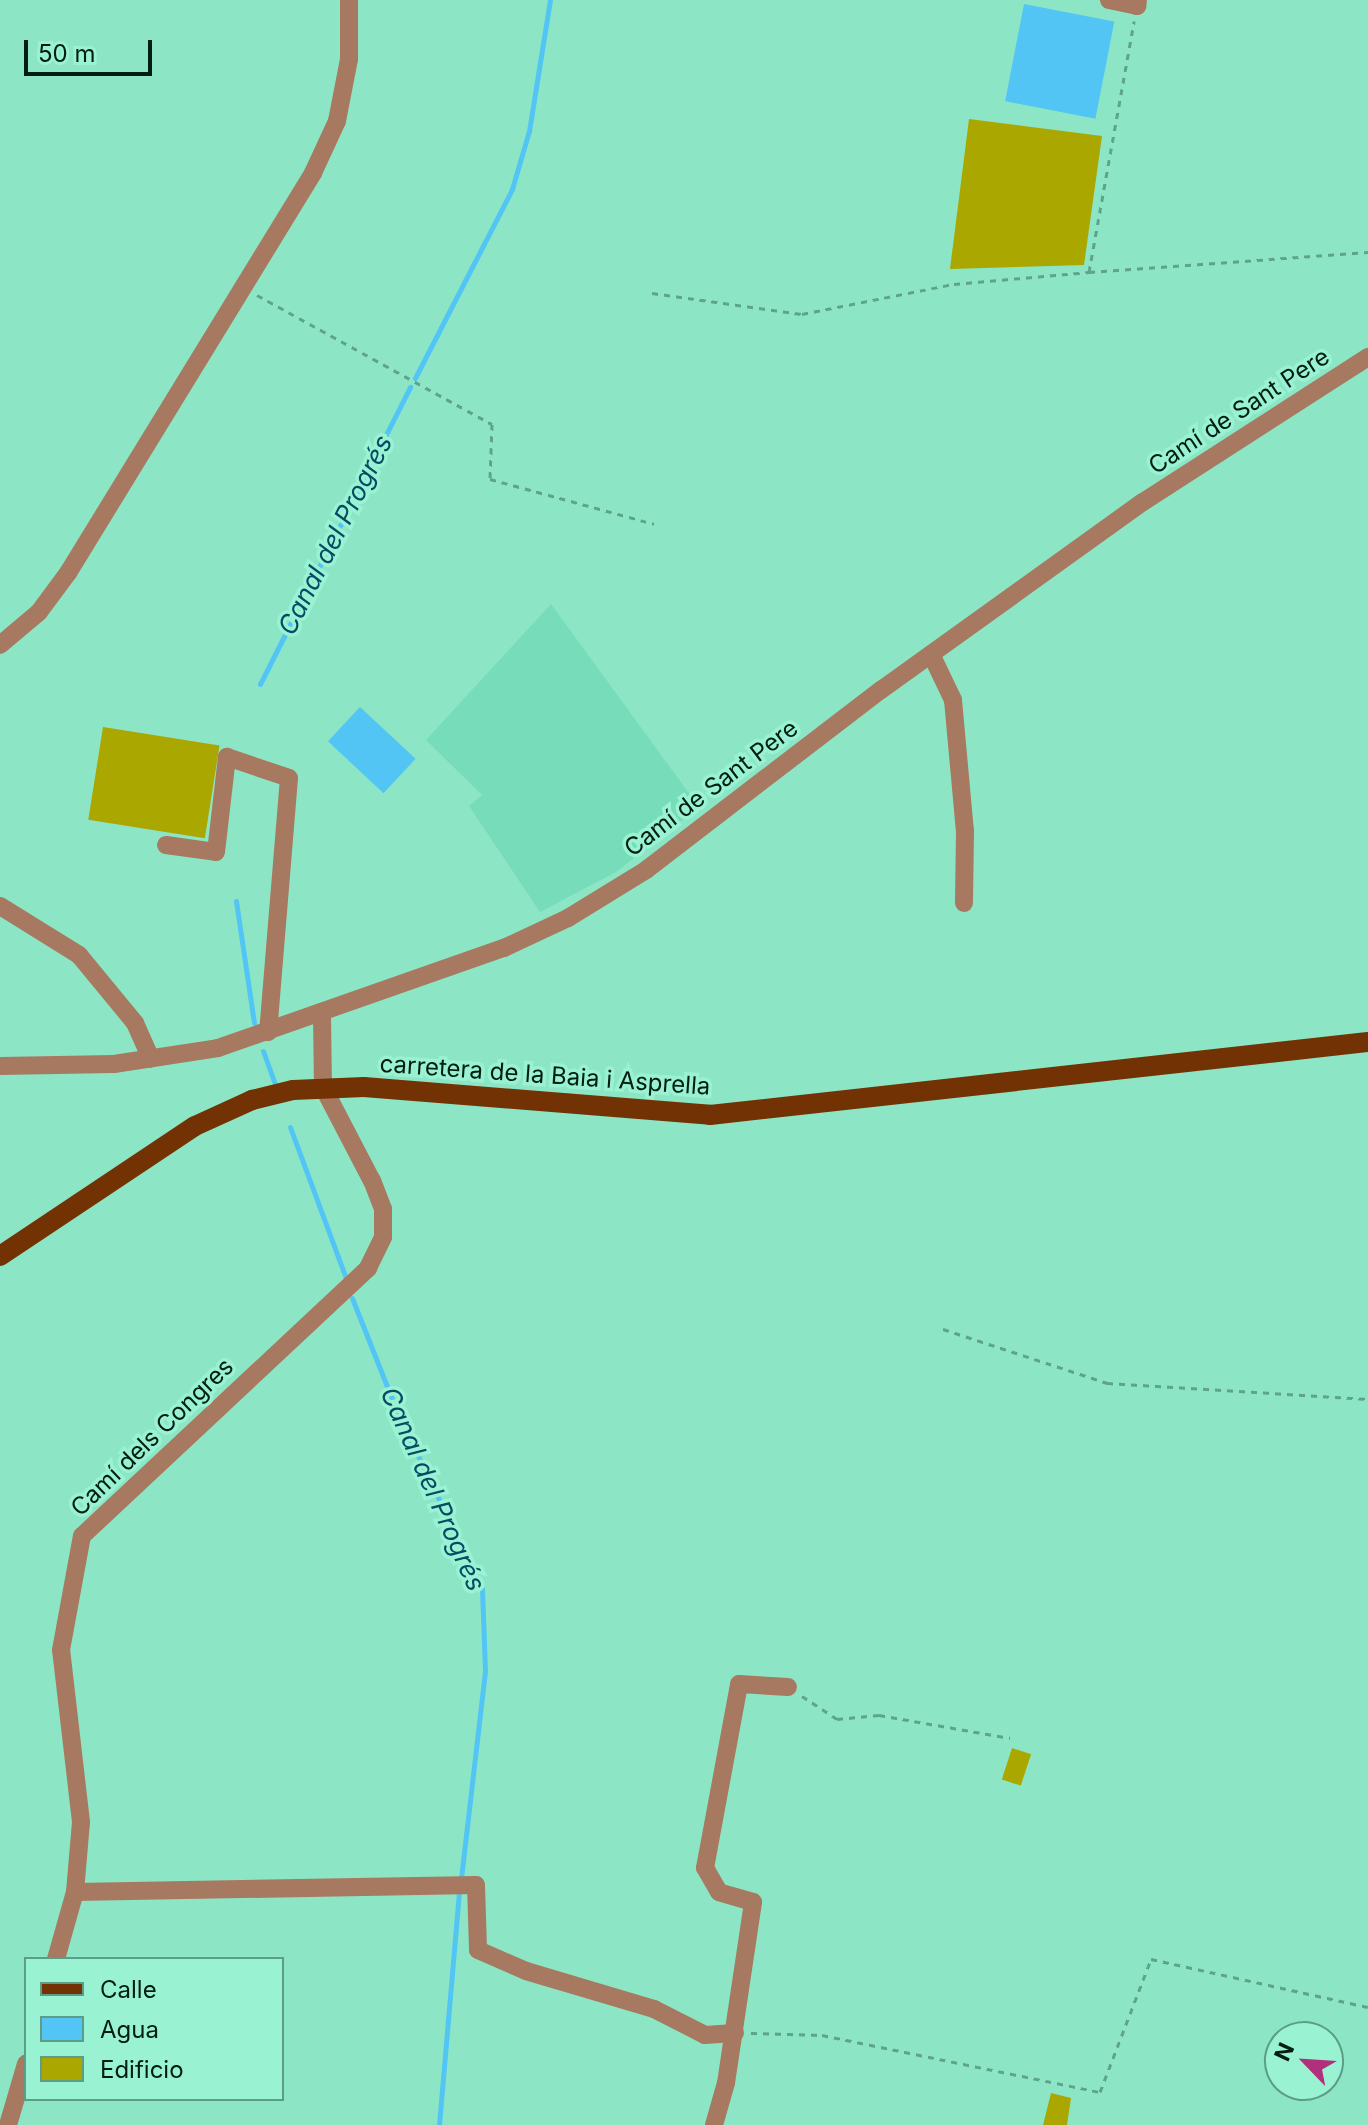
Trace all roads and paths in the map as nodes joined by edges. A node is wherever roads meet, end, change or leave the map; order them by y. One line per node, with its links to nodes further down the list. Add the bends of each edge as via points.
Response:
1 (349, 0): 6 (street, via 349,59 337,121 313,173)
2 (1109, 0): 3 (street)
3 (1137, 3): 5 (path)
4 (1368, 252): 5 (path)
5 (1089, 272): 7 (path, via 954,284 802,314)
6 (243, 287): 9 (path, via 492,424 490,479); 10 (street, via 68,573 39,612)
7 (652, 293)
8 (1368, 357): 11 (street, Camí de Sant Pere, via 1169,484)
9 (654, 524)
10 (0, 645)
11 (931, 654): 13 (street, via 953,700 965,831); 15 (street, Camí de Sant Pere, via 646,870 568,918 504,948)
12 (166, 845): 16 (street, via 216,852 227,757 289,778)
13 (964, 903)
14 (0, 906): 18 (street, via 79,955 135,1023)
15 (322, 1012): 16 (street, Camí de Sant Pere); 20 (street, Camí dels Congres)
16 (268, 1032): 18 (street, Camí de Sant Pere, via 218,1048)
17 (1368, 1042): 20 (main road, carretera de la Baia i Asprella, via 710,1115)
18 (151, 1059): 19 (street, Camí de Sant Pere)
19 (0, 1066)
20 (323, 1087): 21 (main road, carretera de la Baia i Asprella, via 252,1100 195,1126); 26 (street, Camí dels Congres, via 372,1181 383,1209 383,1237 368,1268 82,1536 61,1650 81,1822)
21 (0, 1256)
22 (943, 1329): 23 (path, via 1107,1383)
23 (1368, 1399)
24 (788, 1687): 25 (path, via 837,1719 879,1715); 29 (street, via 739,1684 705,1868 719,1892 753,1902)
25 (1010, 1738)
26 (75, 1892): 27 (street, Camí dels Congres); 29 (street, via 476,1885 478,1950 526,1971 654,2009 705,2035)
27 (57, 1957)
28 (1368, 2007): 29 (path, via 1151,1959 1100,2092 822,2035)
29 (735, 2033): 32 (street)
30 (24, 2071): 31 (street)
31 (8, 2125)
32 (714, 2125)

